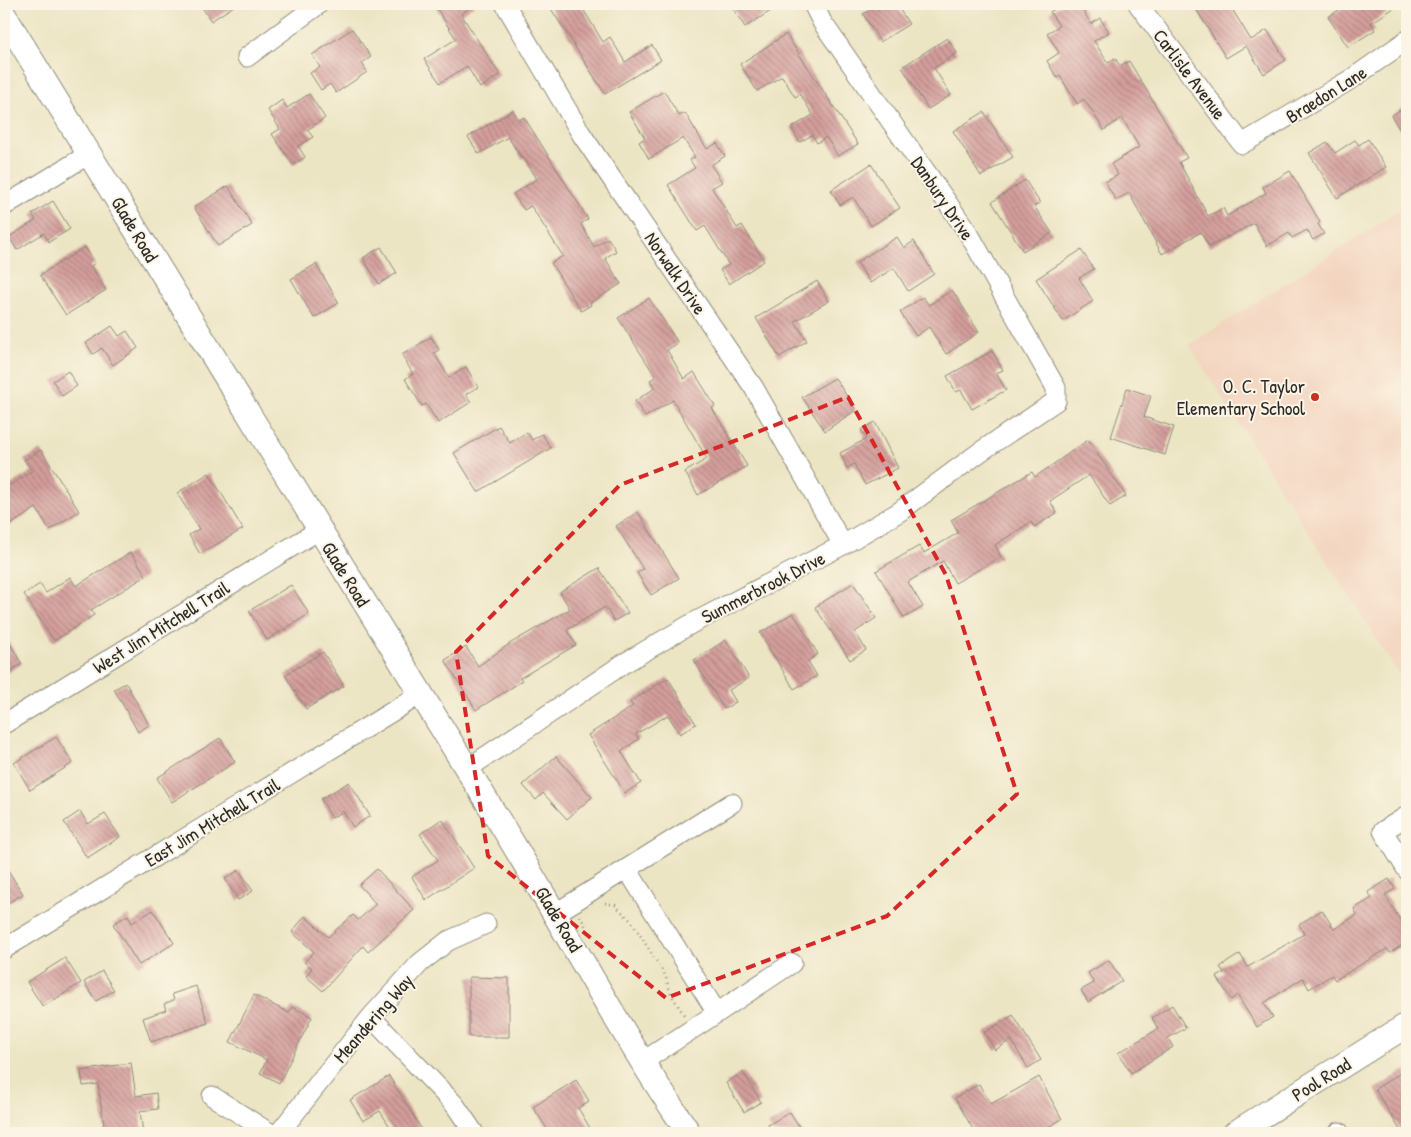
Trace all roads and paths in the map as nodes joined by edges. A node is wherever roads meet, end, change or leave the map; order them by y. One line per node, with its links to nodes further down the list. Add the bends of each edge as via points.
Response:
1 (320, 4): 7 (street)
2 (505, 4): 13 (street, Norwalk Drive, via 582,135 754,388)
3 (813, 4): 11 (street, Danbury Drive, via 822,22 969,234 1056,388)
4 (1138, 4): 8 (street, Carlisle Avenue)
5 (4, 15): 9 (main road, Glade Road)
6 (1407, 40): 8 (street, Braedon Lane, via 1353,78)
7 (248, 57)
8 (1242, 144)
9 (89, 154): 10 (street); 12 (main road, Glade Road)
10 (4, 206)
11 (1056, 400): 13 (street, Summerbrook Drive, via 899,512)
12 (319, 530): 14 (main road, Glade Road); 15 (street, West Jim Mitchell Trail)
13 (843, 545): 16 (street, Summerbrook Drive, via 665,639)
14 (421, 694): 16 (main road, Glade Road); 24 (street, East Jim Mitchell Trail)
15 (4, 724)
16 (466, 769): 22 (main road, Glade Road)
17 (732, 803): 19 (street)
18 (1407, 816): 20 (street, via 1383,831)
19 (627, 869): 22 (street); 26 (street)
20 (1407, 870)
21 (597, 904): 29 (path, via 615,905 632,922)
22 (570, 910): 30 (main road, Glade Road)
23 (486, 924): 27 (street, Meandering Way, via 448,941 420,963)
24 (4, 949)
25 (792, 963): 26 (street)
26 (717, 1013): 29 (street)
27 (370, 1017): 33 (street, Meandering Way); 34 (street, via 455,1105)
28 (1407, 1025): 36 (main road, Pool Road)
29 (693, 1028): 30 (street)
30 (642, 1062): 35 (main road, Glade Road)
31 (212, 1096): 32 (street)
32 (270, 1133)
33 (279, 1133)
34 (474, 1133)
35 (689, 1133)
36 (1235, 1133)

